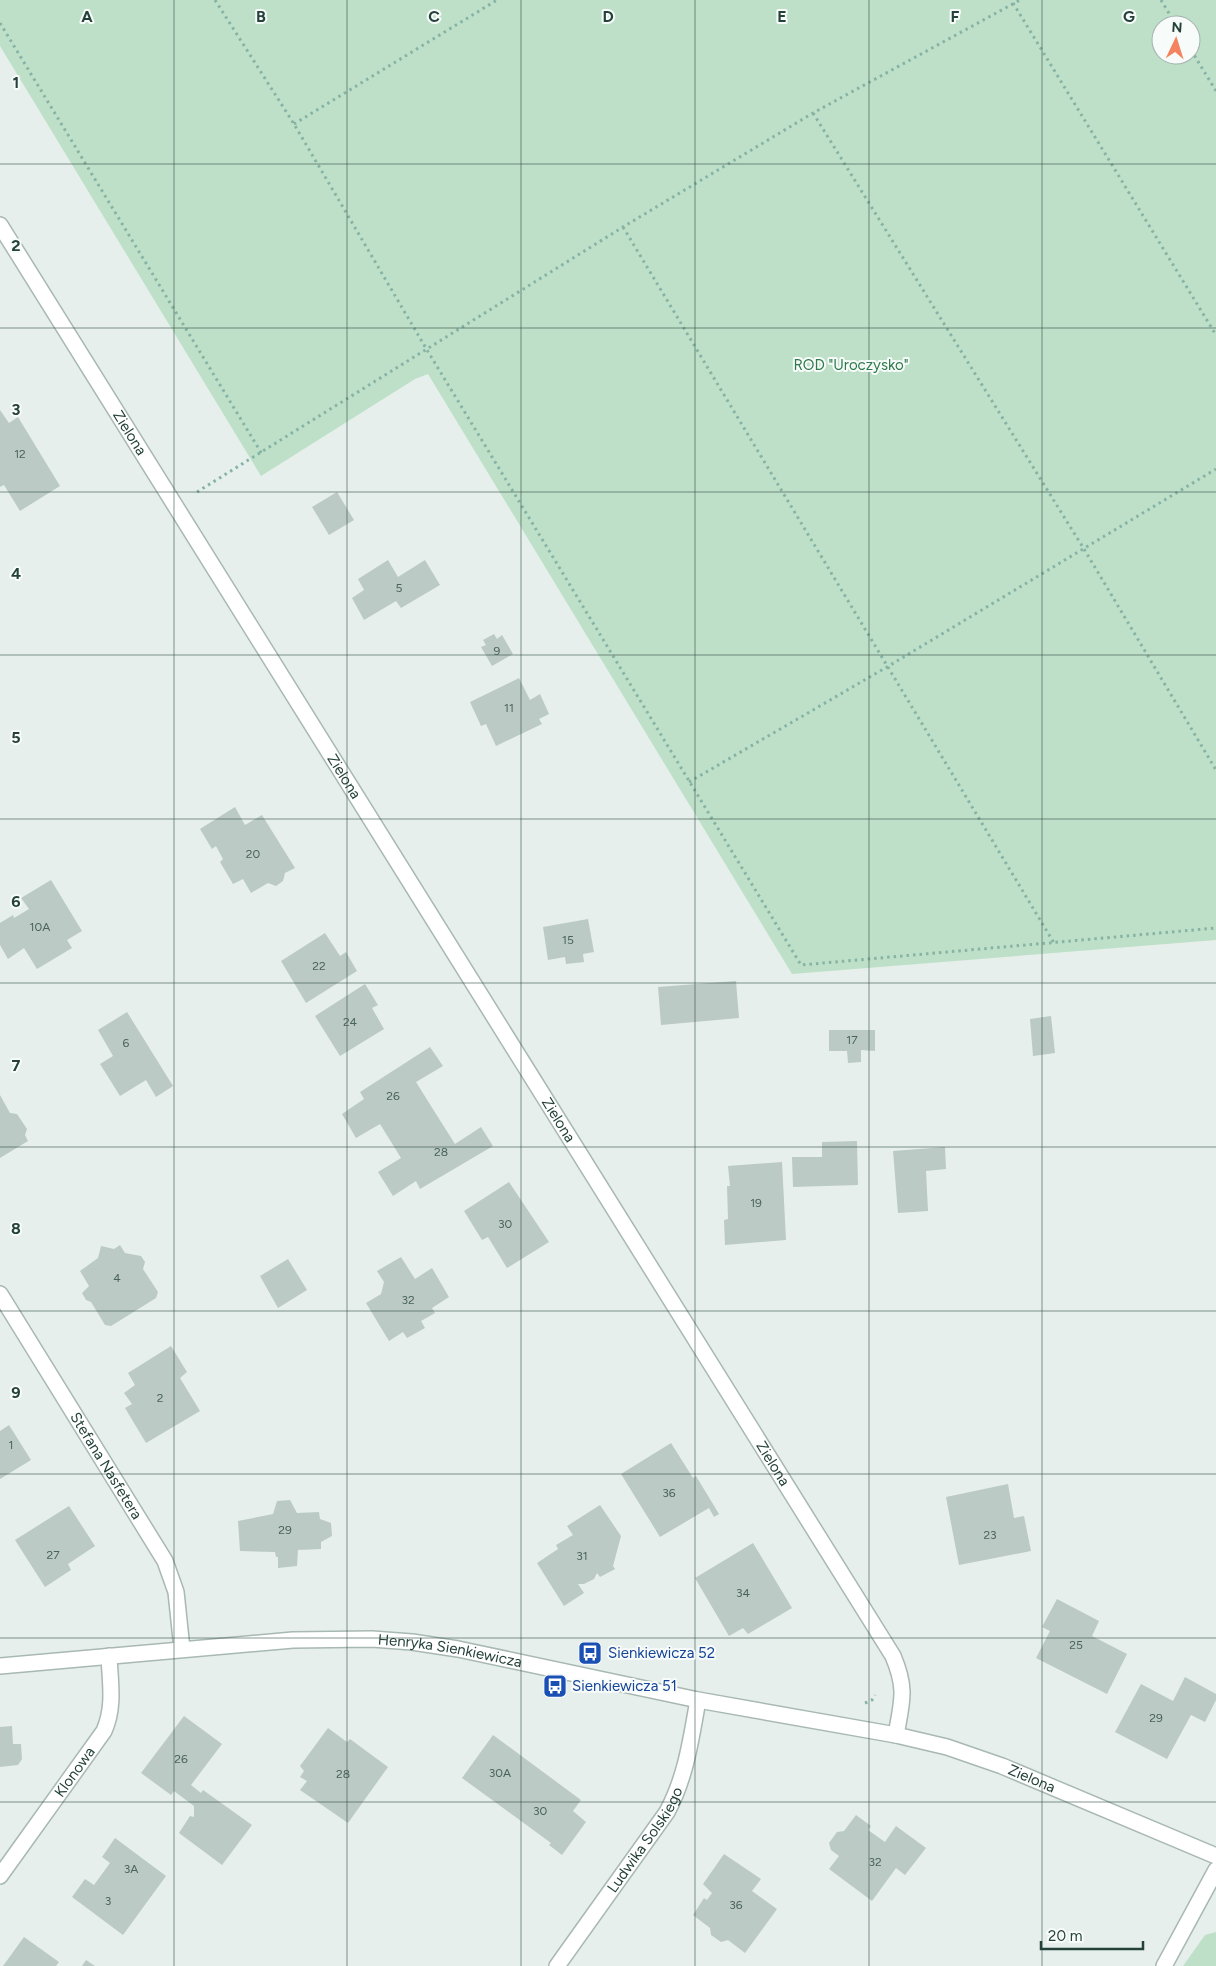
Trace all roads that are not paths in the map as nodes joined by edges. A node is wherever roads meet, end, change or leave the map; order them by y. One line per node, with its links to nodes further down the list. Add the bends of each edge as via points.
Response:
1 (0, 225): 7 (street, Zielona, via 893,1656 903,1684)
2 (0, 1294): 3 (street, Stefana Nasfetera, via 165,1561 176,1592)
3 (182, 1649): 4 (street, Henryka Sienkiewicza); 6 (street, Henryka Sienkiewicza, via 331,1638 412,1642)
4 (109, 1656): 5 (street, Henryka Sienkiewicza); 10 (street, Klonowa, via 112,1702 104,1731)
5 (0, 1666)
6 (698, 1700): 7 (street, Henryka Sienkiewicza); 11 (street, Ludwika Solskiego, via 689,1754 676,1796)
7 (896, 1735): 8 (street, Zielona, via 947,1747 1002,1766)
8 (1216, 1856)
9 (1216, 1870): 12 (street)
10 (0, 1876)
11 (557, 1966)
12 (1164, 1966)

